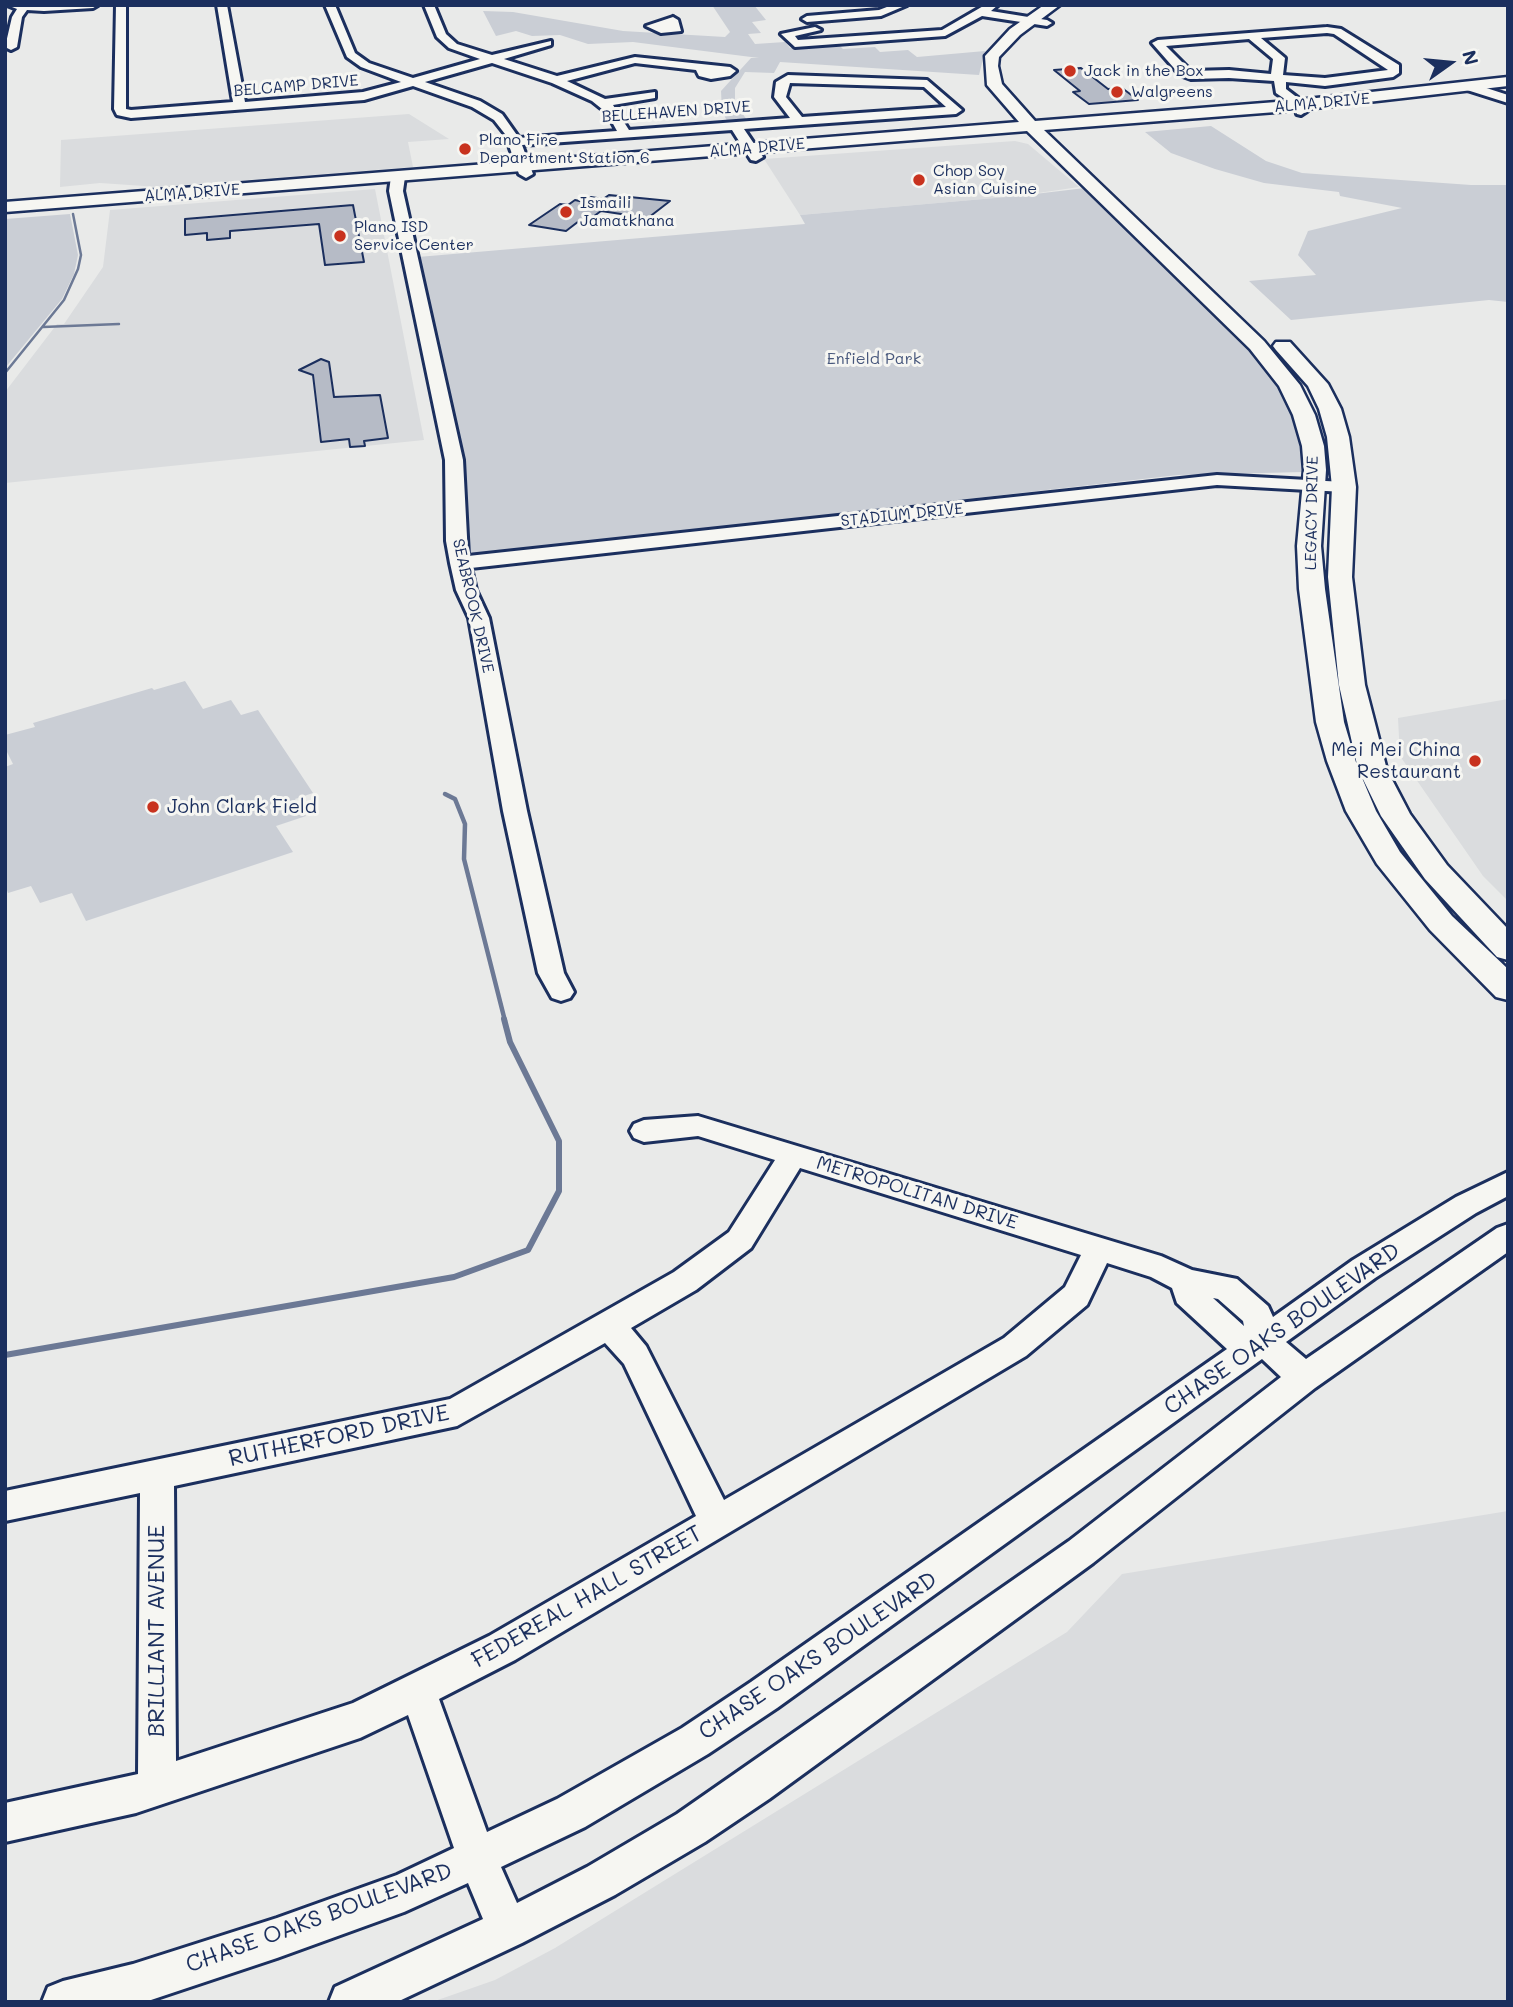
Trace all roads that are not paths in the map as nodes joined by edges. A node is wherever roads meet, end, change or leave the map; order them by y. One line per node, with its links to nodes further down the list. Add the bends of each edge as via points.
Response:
1 (93, 5): 7 (street)
2 (121, 5): 30 (street, BELCAMP DRIVE, via 120,109 124,114)
3 (222, 5): 30 (street)
4 (330, 5): 24 (street, via 351,55 372,69)
5 (429, 5): 18 (street, via 444,39)
6 (902, 5): 12 (street, via 881,13 804,16)
7 (18, 6): 17 (street)
8 (1059, 8): 10 (main road); 11 (main road)
9 (988, 9): 10 (street); 15 (street, via 956,29 930,34 938,40 922,43 905,37)
10 (1031, 20): 11 (street); 20 (main road, via 992,56)
11 (1047, 23): 20 (main road, via 1017,46)
12 (815, 30): 15 (street); 16 (street, via 787,34)
13 (1250, 35): 21 (street, via 1279,58); 21 (street, via 1158,43 1184,73); 21 (street, via 1337,32 1394,69 1393,73 1333,81)
14 (547, 43): 18 (street, BELCAMP DRIVE)
15 (826, 43): 16 (street)
16 (795, 44)
17 (11, 47)
18 (489, 59): 22 (street); 24 (street, BELCAMP DRIVE)
19 (701, 67): 22 (street, via 635,60)
20 (999, 72): 34 (main road, LEGACY DRIVE)
21 (1275, 77): 31 (street, via 1268,91)
22 (556, 80): 29 (street)
23 (1508, 81): 25 (main road, ALMA DRIVE)
24 (413, 83): 30 (street, BELCAMP DRIVE, via 352,98); 36 (street, via 486,109 507,126)
25 (1478, 90): 26 (main road, ALMA DRIVE); 28 (street); 31 (main road, ALMA DRIVE)
26 (1508, 90)
27 (651, 95): 29 (street)
28 (1508, 99)
29 (605, 103): 35 (street)
30 (240, 107)
31 (1297, 108): 34 (main road, ALMA DRIVE)
32 (799, 122): 32 (street, BELLEHAVEN DRIVE, via 780,97 782,82 789,79 927,85 956,110); 33 (street, BELLEHAVEN DRIVE)
33 (743, 126): 35 (street, BELLEHAVEN DRIVE); 37 (street)
34 (1045, 129): 37 (main road, ALMA DRIVE); 40 (main road, LEGACY DRIVE); 41 (main road, LEGACY DRIVE)
35 (625, 134): 36 (street, BELLEHAVEN DRIVE)
36 (514, 142): 38 (street)
37 (760, 152): 38 (main road, ALMA DRIVE)
38 (525, 170): 39 (main road, ALMA DRIVE)
39 (397, 180): 42 (main road, ALMA DRIVE); 48 (street, SEABROOK DRIVE, via 451,441)
40 (1113, 183): 41 (main road); 45 (main road, LEGACY DRIVE)
41 (1092, 185): 45 (main road, LEGACY DRIVE)
42 (172, 198): 43 (main road, ALMA DRIVE); 44 (main road, ALMA DRIVE)
43 (5, 207)
44 (5, 215)
45 (1163, 241): 46 (main road, LEGACY DRIVE, via 1289,385 1313,446); 47 (main road, LEGACY DRIVE, via 1286,349 1317,384 1338,437)
46 (1314, 485): 47 (street, STADIUM DRIVE); 48 (street, STADIUM DRIVE, via 1217,480); 49 (main road, LEGACY DRIVE, via 1309,547)
47 (1344, 487): 50 (main road, LEGACY DRIVE, via 1340,577)
48 (460, 563): 55 (street, SEABROOK DRIVE, via 479,618 515,811 551,973)
49 (1323, 680): 50 (main road); 51 (main road, LEGACY DRIVE, via 1340,761)
50 (1352, 685): 52 (main road, LEGACY DRIVE, via 1373,770)
51 (1373, 833): 52 (main road); 54 (main road, LEGACY DRIVE, via 1408,885)
52 (1408, 833): 53 (main road, LEGACY DRIVE, via 1436,872)
53 (1508, 949)
54 (1508, 989)
55 (561, 992)
56 (644, 1131): 57 (street, METROPOLITAN DRIVE, via 698,1126)
57 (793, 1155): 60 (street, METROPOLITAN DRIVE); 62 (street, RUTHERFORD DRIVE, via 740,1240 685,1281)
58 (1508, 1183): 63 (street, CHASE OAKS BOULEVARD, via 1364,1269)
59 (1508, 1236): 64 (street)
60 (1099, 1249): 61 (street, METROPOLITAN DRIVE, via 1161,1268); 67 (street, FEDEREAL HALL STREET, via 1076,1296 1015,1347)
61 (1186, 1281): 63 (street, METROPOLITAN DRIVE, via 1188,1294 1236,1339)
62 (608, 1325): 65 (street, RUTHERFORD DRIVE, via 457,1412); 67 (street, via 635,1355)
63 (1262, 1339): 64 (street); 71 (street, CHASE OAKS BOULEVARD, via 942,1571 695,1741 571,1813)
64 (1304, 1378): 72 (street, via 1081,1552 755,1785 668,1841)
65 (157, 1475): 66 (street, RUTHERFORD DRIVE); 69 (street, BRILLIANT AVENUE)
66 (5, 1506)
67 (717, 1522): 68 (street, FEDEREAL HALL STREET, via 502,1648)
68 (418, 1690): 69 (street, FEDEREAL HALL STREET, via 360,1719); 71 (street)
69 (157, 1787): 70 (street, FEDEREAL HALL STREET)
70 (5, 1823)
71 (477, 1858): 72 (street); 73 (street, CHASE OAKS BOULEVARD, via 404,1892)
72 (508, 1929): 75 (street)
73 (134, 1994): 74 (street, CHASE OAKS BOULEVARD)
74 (63, 2002)
75 (350, 2002)

